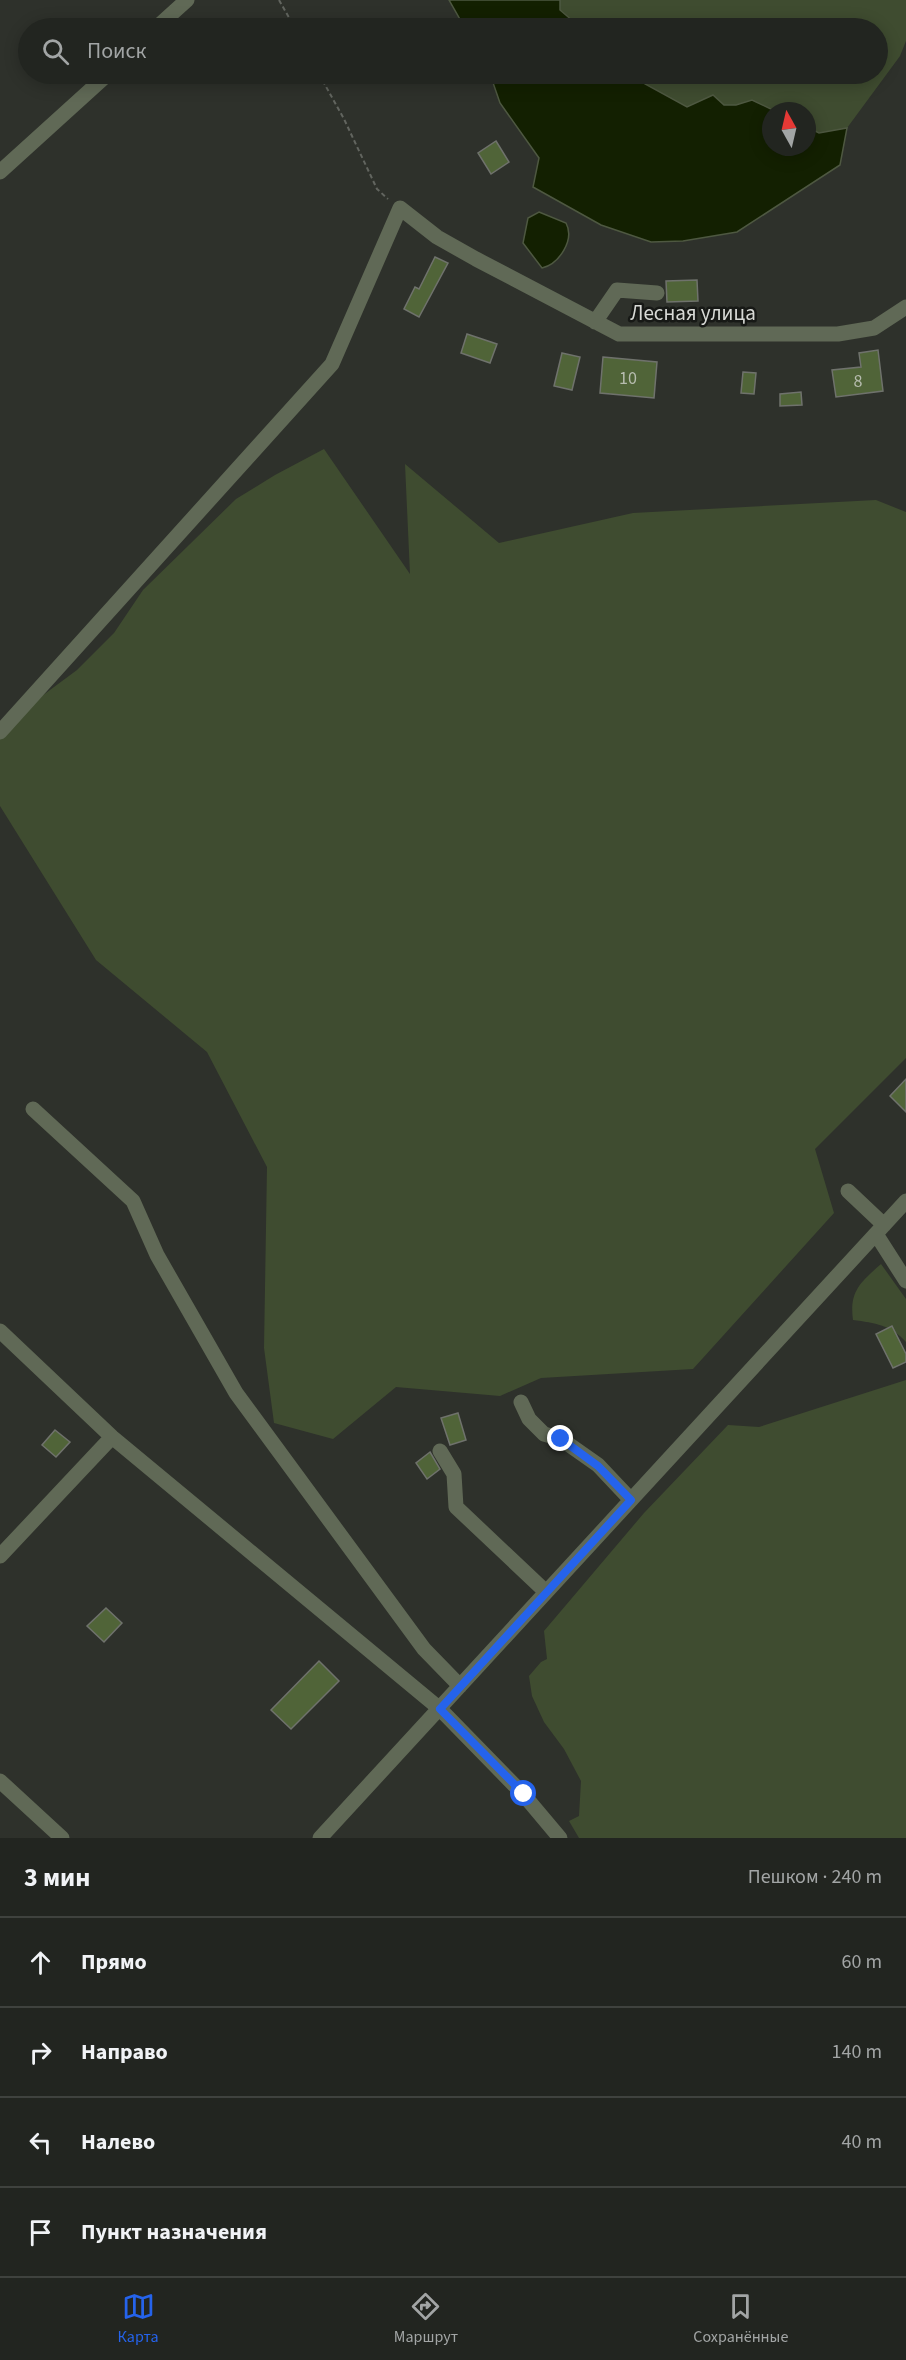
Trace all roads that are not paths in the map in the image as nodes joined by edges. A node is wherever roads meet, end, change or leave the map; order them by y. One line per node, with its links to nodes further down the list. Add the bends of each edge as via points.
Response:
1 (187, 0): 2 (street)
2 (167, 18)
3 (97, 84): 4 (street)
4 (0, 172)
5 (657, 293): 7 (street, via 617,290)
6 (906, 307): 7 (street, Лесная улица, via 874,328 838,334 619,334)
7 (595, 322): 8 (street, Лесная улица, via 437,237 400,208 333,364)
8 (0, 732)
9 (33, 1109): 21 (street, via 133,1201 157,1255 236,1393 424,1649)
10 (848, 1191): 12 (street)
11 (906, 1201): 12 (street)
12 (880, 1229): 13 (street); 18 (street)
13 (906, 1281)
14 (0, 1331): 16 (street)
15 (521, 1402): 18 (street, via 529,1419 544,1434 561,1439 598,1466)
16 (112, 1437): 19 (street); 22 (street)
17 (440, 1451): 20 (street, via 454,1474 456,1507)
18 (631, 1500): 20 (street)
19 (0, 1556)
20 (546, 1592): 21 (street)
21 (460, 1686): 22 (street)
22 (440, 1709): 25 (street); 26 (street, via 524,1794)
23 (0, 1781): 24 (street)
24 (62, 1838)
25 (320, 1838)
26 (560, 1838)

